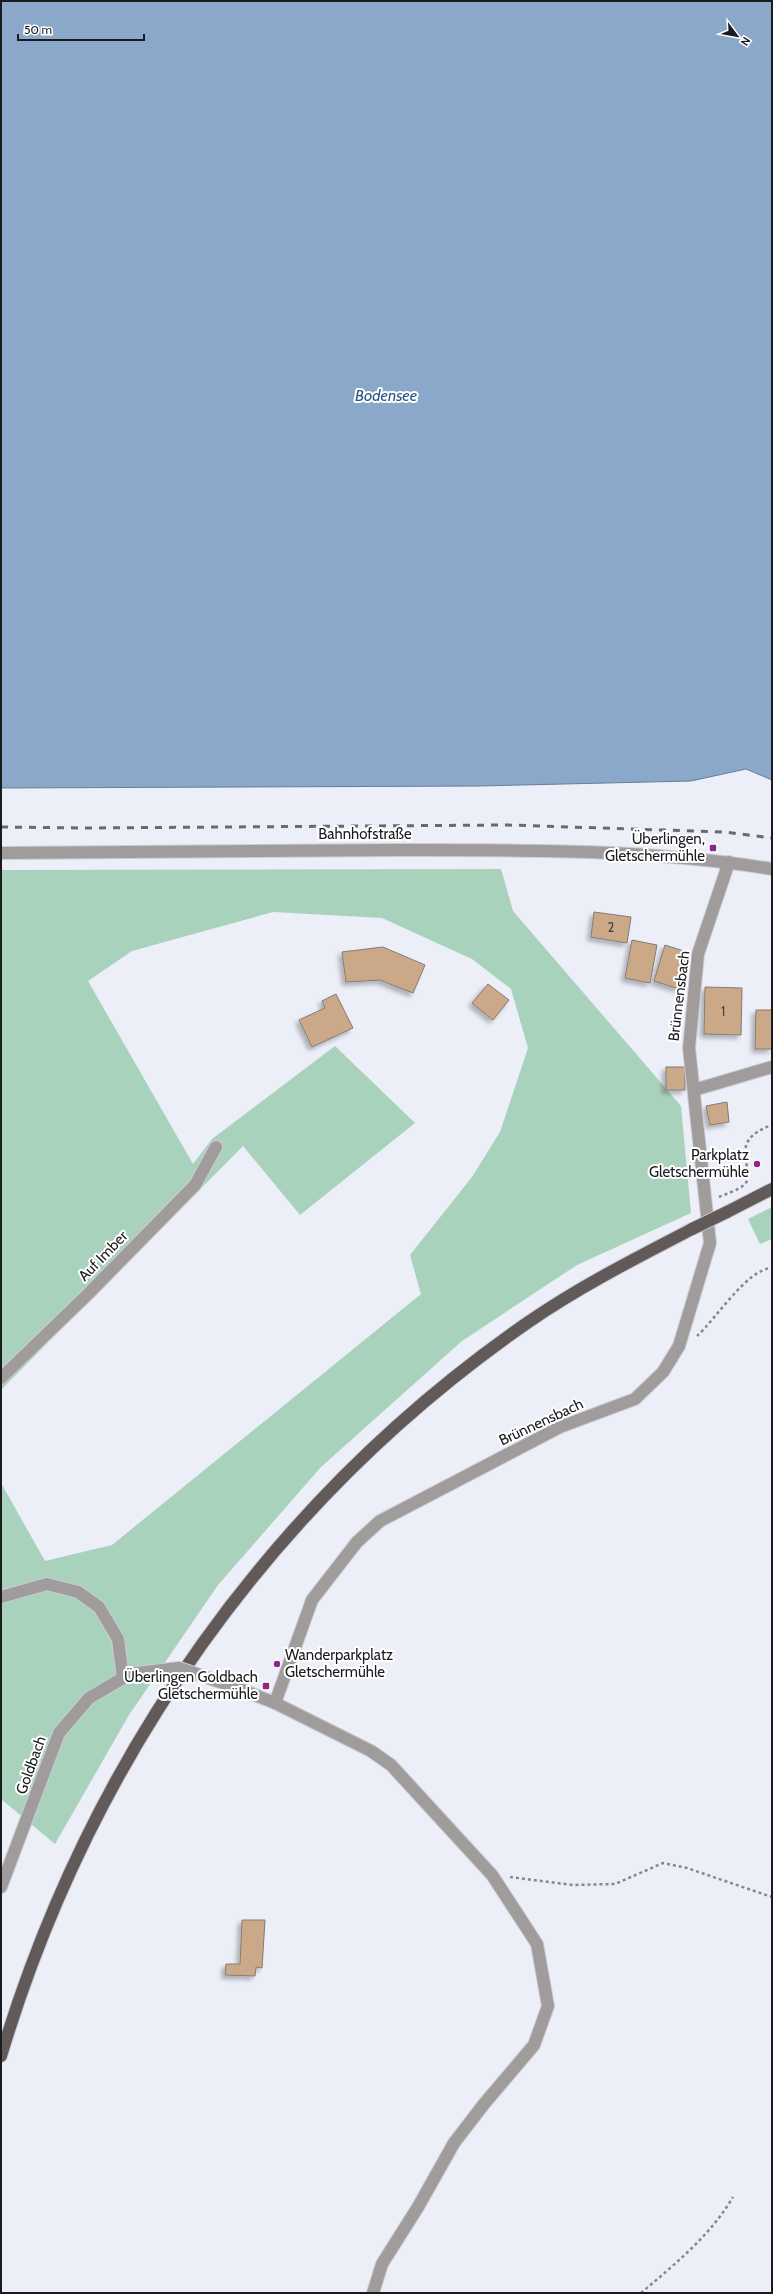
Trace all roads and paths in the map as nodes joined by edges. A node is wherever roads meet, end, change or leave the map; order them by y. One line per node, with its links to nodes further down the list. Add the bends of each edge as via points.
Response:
1 (1, 853): 2 (street, Bahnhofstraße, via 511,850 640,854)
2 (729, 862): 3 (street, Bahnhofstraße); 5 (street, Brünnensbach, via 698,954 689,1048)
3 (772, 869)
4 (772, 1066): 5 (street)
5 (694, 1090): 9 (street, Brünnensbach)
6 (772, 1125): 9 (path, via 758,1130 747,1142 744,1155 748,1177 744,1185)
7 (216, 1147): 12 (street, Auf Imber, via 194,1185 88,1294)
8 (772, 1189): 19 (main road, bridge, via 605,1276 529,1322 470,1365 414,1411 361,1459 310,1511 262,1565 217,1622 175,1681 137,1742 101,1806 69,1871 16,2005)
9 (706, 1203): 11 (street, Brünnensbach, via 710,1243)
10 (772, 1268): 11 (path, via 764,1268 735,1293 686,1346)
11 (679, 1346): 15 (street, Brünnensbach, via 663,1372 635,1399 560,1427 380,1521 357,1542 312,1600)
12 (1, 1378)
13 (1, 1597): 14 (street, via 47,1584 78,1592 99,1607 118,1639)
14 (123, 1678): 15 (street, Goldbach, bridge, via 137,1673 179,1668); 17 (street, Goldbach, via 89,1698 59,1732)
15 (275, 1703): 16 (street, Goldbach, via 371,1751 391,1765)
16 (492, 1875): 18 (path, via 573,1885 615,1884 663,1863 687,1868); 21 (street, Goldbach, via 537,1944 548,2006 534,2045 454,2143 382,2264)
17 (1, 1887)
18 (772, 1897)
19 (1, 2056)
20 (732, 2197): 22 (path, via 722,2215 684,2257)
21 (373, 2293)
22 (641, 2293)

